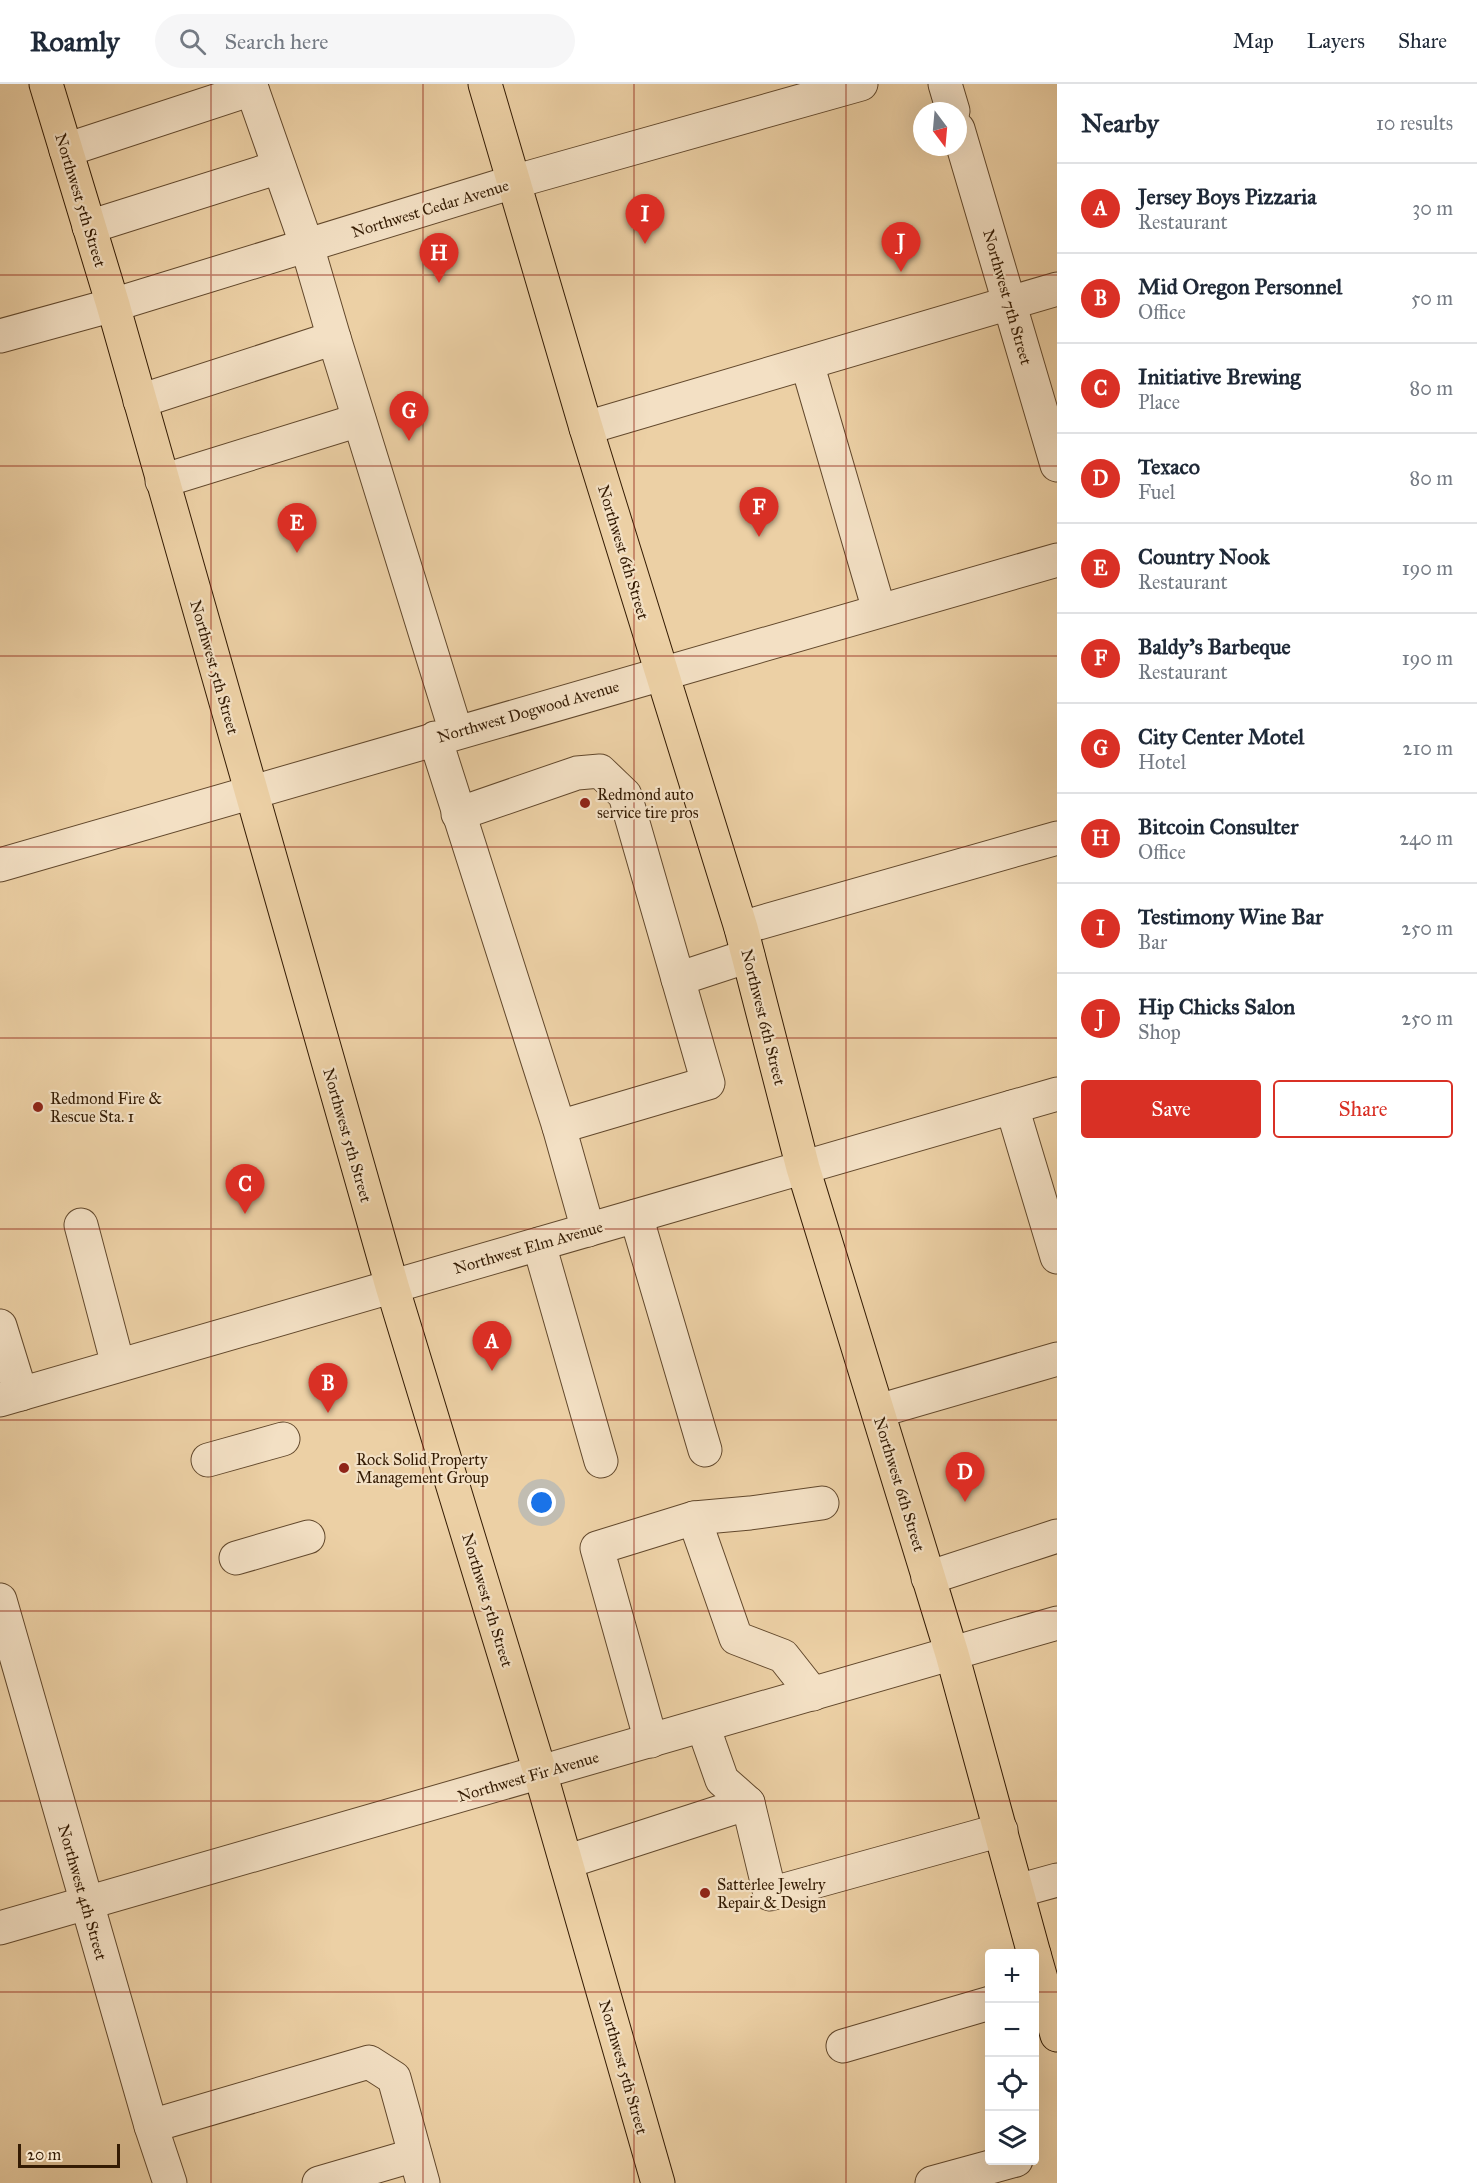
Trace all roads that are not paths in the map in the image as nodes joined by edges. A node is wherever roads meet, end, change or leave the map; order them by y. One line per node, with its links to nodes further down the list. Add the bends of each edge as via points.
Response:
1 (46, 84): 7 (main road, Northwest 5th Street)
2 (485, 84): 10 (main road, Northwest 6th Street)
3 (861, 84): 10 (street, Northwest Cedar Avenue)
4 (945, 84): 6 (street)
5 (251, 87): 7 (street); 9 (street)
6 (950, 102)
7 (66, 150): 11 (main road, Northwest 5th Street)
8 (966, 156): 14 (street, Northwest 7th Street)
9 (279, 167): 11 (street); 12 (street)
10 (513, 182): 12 (street, Northwest Cedar Avenue); 21 (main road, Northwest 6th Street)
11 (89, 227): 15 (main road, Northwest 5th Street)
12 (307, 246): 15 (street, Northwest Cedar Avenue); 17 (street)
13 (1057, 289): 14 (street)
14 (1010, 303): 18 (street); 22 (street, Northwest 7th Street)
15 (113, 306): 16 (street, Northwest Cedar Avenue); 19 (main road, Northwest 5th Street)
16 (0, 336)
17 (334, 338): 19 (street); 20 (street)
18 (807, 363): 21 (street); 25 (street)
19 (140, 401): 23 (main road, Northwest 5th Street)
20 (359, 420): 23 (street); 27 (street)
21 (586, 428): 26 (main road, Northwest 6th Street)
22 (1057, 465)
23 (162, 481): 28 (main road, Northwest 5th Street)
24 (1057, 560): 25 (street, Northwest Dogwood Avenue)
25 (879, 610): 26 (street, Northwest Dogwood Avenue)
26 (661, 673): 27 (street, Northwest Dogwood Avenue); 32 (main road, Northwest 6th Street)
27 (445, 735): 28 (street, Northwest Dogwood Avenue); 29 (street)
28 (250, 792): 31 (street, Northwest Dogwood Avenue); 43 (main road, Northwest 5th Street)
29 (458, 814): 33 (street, via 577,772 600,771 625,795); 36 (street)
30 (1057, 838): 32 (street)
31 (0, 865)
32 (745, 942): 33 (street); 37 (main road, Northwest 6th Street)
33 (678, 979): 36 (street, via 708,1083)
34 (1057, 1094): 35 (street, Northwest Elm Avenue)
35 (1012, 1107): 37 (street, Northwest Elm Avenue); 42 (street)
36 (559, 1127): 40 (street)
37 (803, 1168): 38 (street, Northwest Elm Avenue); 48 (main road, Northwest 6th Street)
38 (636, 1215): 40 (street, Northwest Elm Avenue); 50 (street)
39 (81, 1225): 46 (street)
40 (588, 1230): 41 (street, Northwest Elm Avenue)
41 (539, 1244): 43 (street, Northwest Elm Avenue); 52 (street)
42 (1057, 1257)
43 (392, 1286): 46 (street, Northwest Elm Avenue); 65 (main road, Northwest 5th Street)
44 (0, 1326): 47 (street)
45 (1057, 1359): 48 (street)
46 (118, 1365): 47 (street, Northwest Elm Avenue)
47 (10, 1397)
48 (878, 1411): 58 (main road, Northwest 6th Street)
49 (283, 1438): 51 (street)
50 (705, 1450)
51 (208, 1460)
52 (601, 1461)
53 (822, 1503): 54 (street)
54 (694, 1518): 62 (street, via 736,1638 783,1656); 64 (street, via 597,1548)
55 (1057, 1536): 58 (street)
56 (308, 1537): 57 (street)
57 (236, 1558)
58 (928, 1578): 61 (main road, Northwest 6th Street)
59 (0, 1600): 71 (street, Northwest 4th Street)
60 (1057, 1623): 61 (street, Northwest Fir Avenue)
61 (952, 1654): 62 (street, Northwest Fir Avenue); 67 (main road, Northwest 6th Street)
62 (813, 1694): 63 (street, Northwest Fir Avenue)
63 (703, 1725): 64 (street, Northwest Fir Avenue); 66 (street, via 722,1780)
64 (651, 1741): 65 (street, Northwest Fir Avenue)
65 (540, 1772): 68 (main road, Northwest 5th Street); 71 (street, Northwest Fir Avenue)
66 (748, 1803): 67 (street, via 770,1894); 68 (street)
67 (1000, 1830): 70 (main road, Northwest 6th Street)
68 (566, 1862): 84 (main road, Northwest 5th Street)
69 (1057, 1880): 70 (street)
70 (1017, 1891): 73 (main road, Northwest 6th Street)
71 (87, 1903): 72 (street, Northwest Fir Avenue); 78 (street, Northwest 4th Street)
72 (0, 1928)
73 (1033, 1949)
74 (1039, 1988): 76 (main road, Northwest 6th Street)
75 (985, 2004): 77 (street)
76 (1057, 2035)
77 (843, 2046)
78 (151, 2126): 80 (street, via 369,2062 394,2078); 82 (street, Northwest 4th Street)
79 (1007, 2165): 81 (street)
80 (419, 2169): 83 (street)
81 (985, 2176): 85 (street)
82 (170, 2183)
83 (320, 2183)
84 (658, 2183)
85 (932, 2183)

